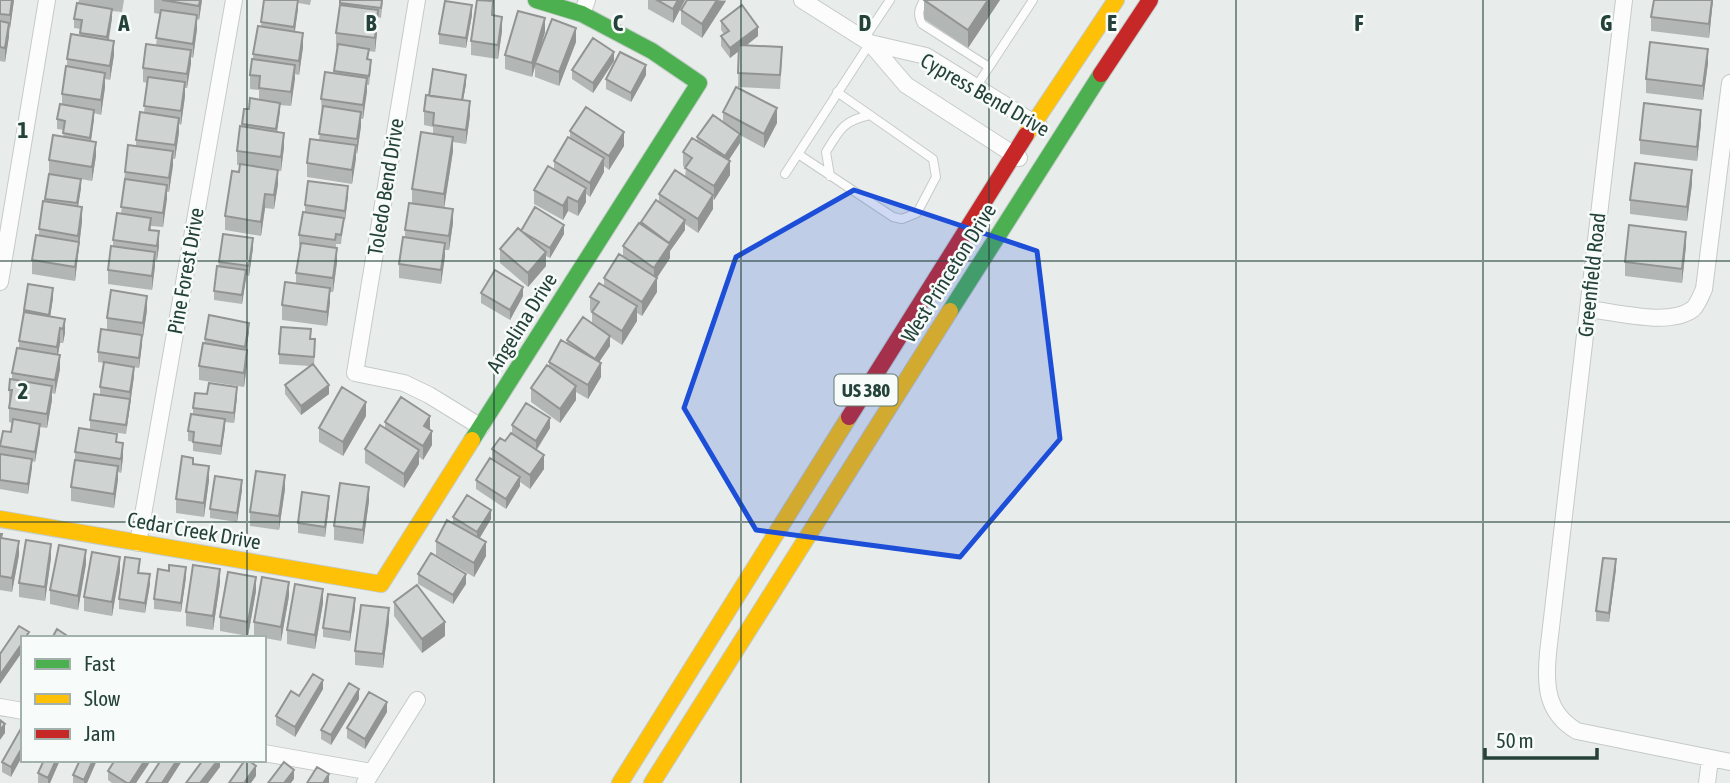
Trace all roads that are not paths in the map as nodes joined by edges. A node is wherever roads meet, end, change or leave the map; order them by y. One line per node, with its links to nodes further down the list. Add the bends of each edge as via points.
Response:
1 (47, 0): 26 (street)
2 (234, 0): 30 (street, Pine Forest Drive)
3 (417, 0): 28 (street, Toledo Bend Drive, via 355,373 404,383)
4 (536, 0): 12 (main road)
5 (802, 0): 13 (street, Cypress Bend Drive)
6 (890, 0): 13 (lane)
7 (924, 0): 14 (lane, via 918,16 922,24)
8 (1033, 0): 14 (lane)
9 (1116, 0): 19 (main road, West Princeton Drive / US 380)
10 (1150, 0): 20 (main road, West Princeton Drive / US 380)
11 (1624, 0): 27 (street, Greenfield Road)
12 (584, 7): 28 (main road, Angelina Drive, via 699,83)
13 (867, 41): 16 (street, Cypress Bend Drive, via 926,56); 17 (lane); 22 (street, Cypress Bend Drive, via 906,86)
14 (989, 67): 16 (lane)
15 (1730, 83): 27 (street, via 1704,289 1695,307 1663,318)
16 (976, 87): 19 (street, Cypress Bend Drive)
17 (837, 92): 18 (lane); 21 (lane)
18 (870, 115): 25 (lane, via 852,119 838,132 826,152); 25 (lane, via 933,159 936,177 917,213 893,217)
19 (1035, 124): 20 (street, Cypress Bend Drive); 22 (main road, West Princeton Drive / US 380)
20 (1059, 138): 23 (main road, West Princeton Drive / US 380)
21 (798, 154): 24 (lane); 25 (lane)
22 (1013, 155): 23 (street, Cypress Bend Drive); 39 (main road, West Princeton Drive / US 380)
23 (1038, 170): 40 (main road, West Princeton Drive / US 380)
24 (785, 174)
25 (830, 176)
26 (0, 282)
27 (1588, 309): 36 (street, Greenfield Road, via 1546,688 1554,711 1577,730)
28 (481, 427): 31 (main road, Angelina Drive)
29 (0, 519): 30 (main road, Cedar Creek Drive)
30 (138, 542): 31 (main road, Cedar Creek Drive)
31 (381, 584)
32 (417, 700): 38 (street)
33 (0, 707): 34 (street)
34 (21, 711)
35 (266, 753): 38 (street)
36 (1710, 759): 37 (street, Greenfield Road); 41 (street)
37 (1730, 762)
38 (368, 777)
39 (620, 783)
40 (652, 783)
41 (1707, 783)

